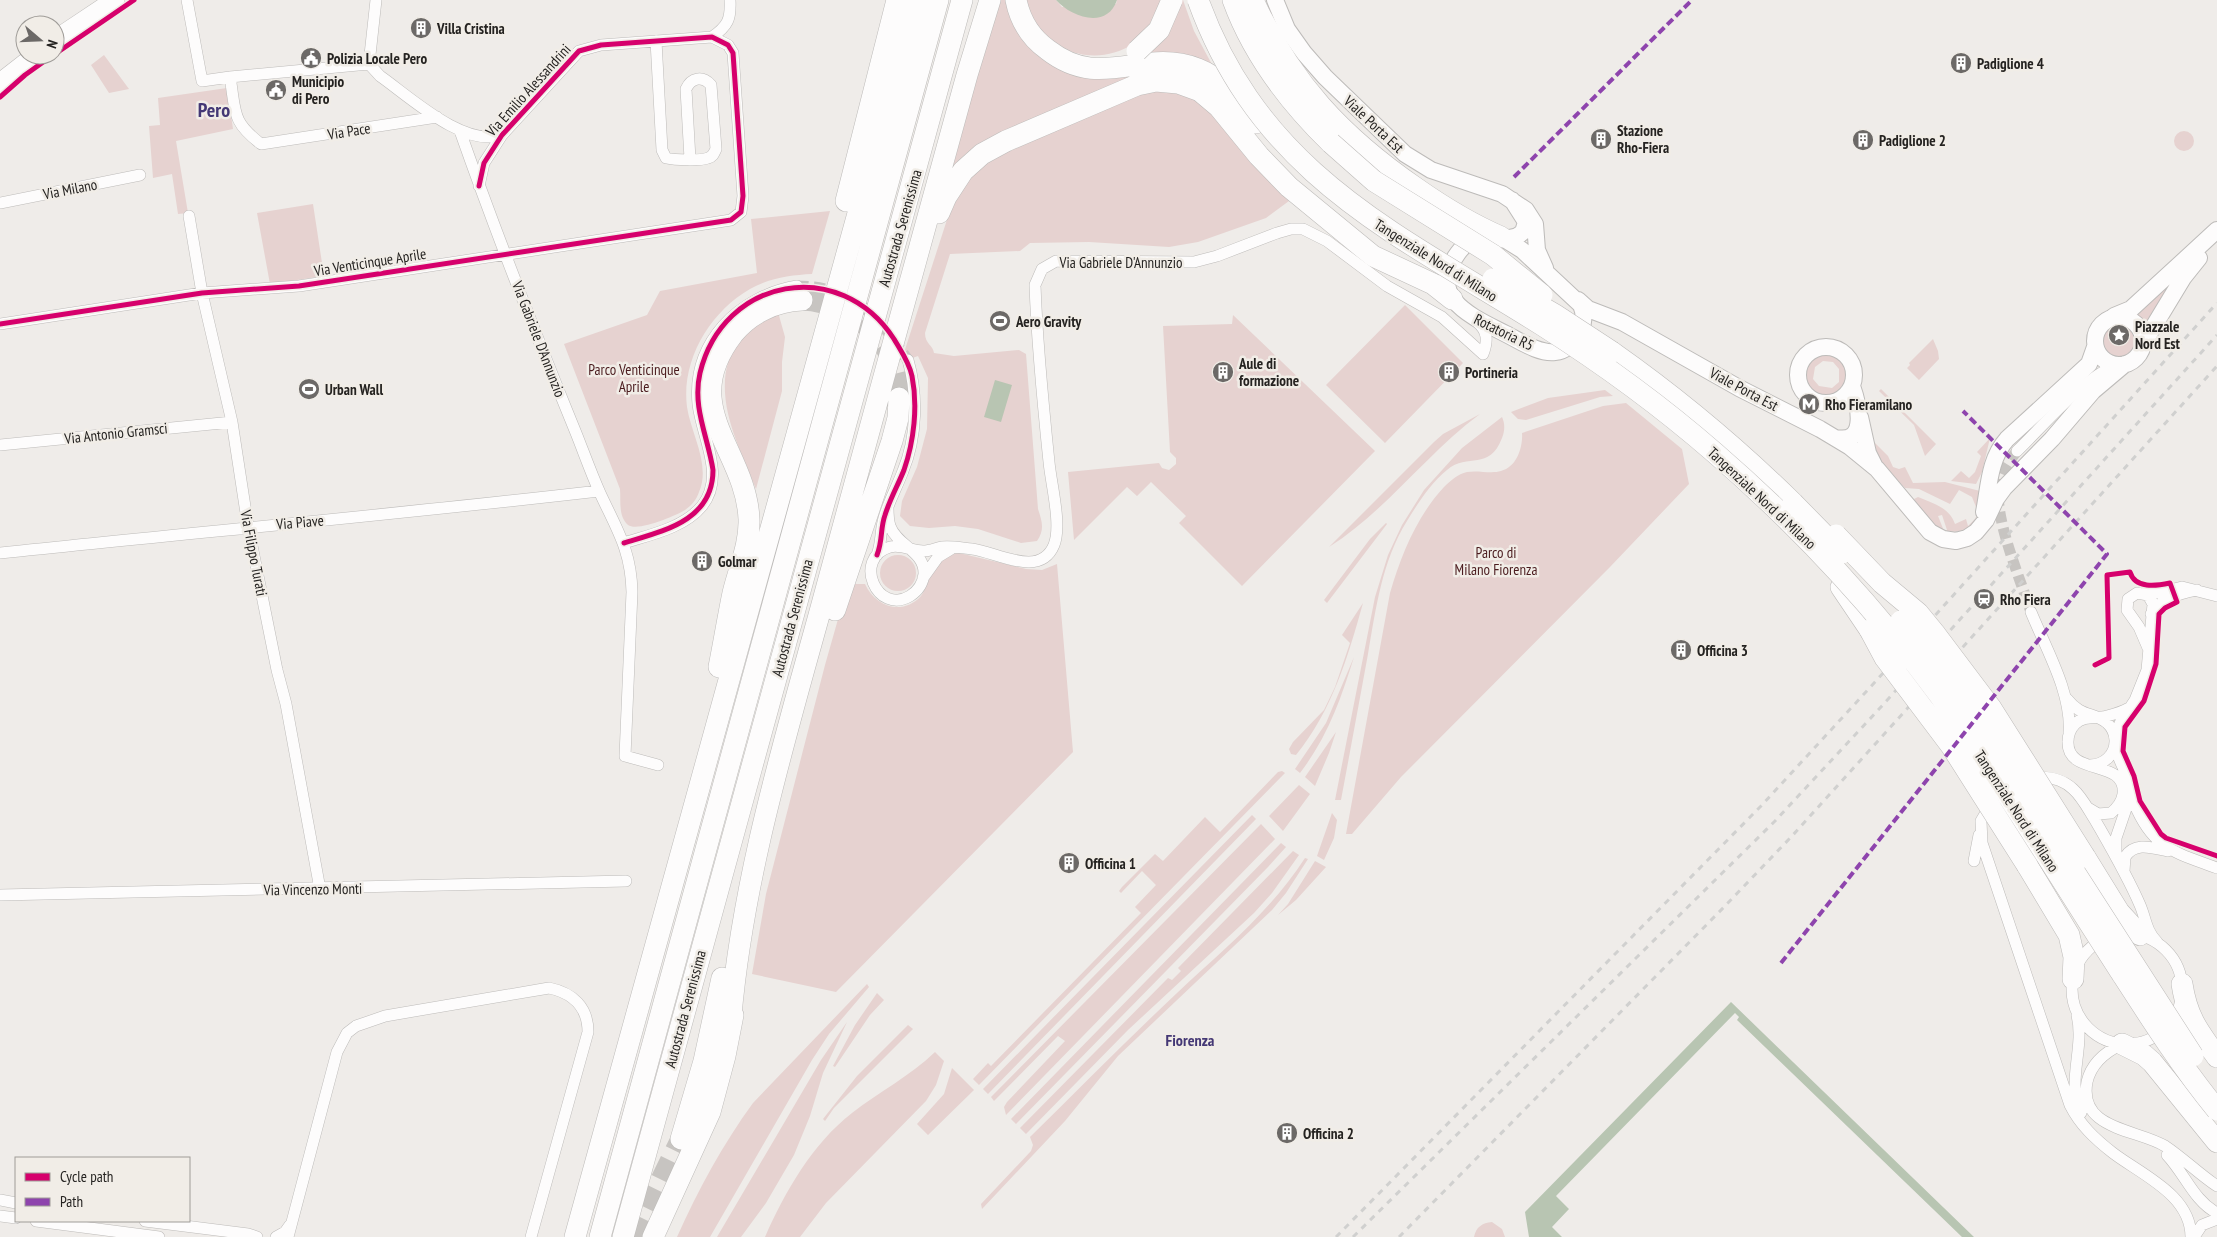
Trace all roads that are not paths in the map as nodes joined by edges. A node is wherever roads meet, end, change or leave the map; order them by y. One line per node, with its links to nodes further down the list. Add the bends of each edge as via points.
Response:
1 (115, 0): 19 (main road)
2 (187, 0): 26 (street, via 202,81)
3 (376, 0): 23 (street)
4 (730, 0): 20 (street, via 728,23)
5 (897, 0): 29 (highway)
6 (911, 0): 29 (highway)
7 (917, 0): 29 (highway)
8 (938, 0): 140 (highway, Autostrada Serenissima)
9 (962, 0): 141 (highway, Autostrada Serenissima)
10 (984, 0): 25 (highway)
11 (990, 0): 25 (highway)
12 (1016, 0): 22 (highway, via 1031,34 1053,55 1091,63)
13 (1172, 0): 22 (highway, bridge, via 1159,30)
14 (1198, 0): 38 (highway, Tangenziale Nord di Milano, bridge, via 1230,70 1269,127 1312,171)
15 (1213, 0): 55 (highway, Tangenziale Nord di Milano, bridge, via 1234,49 1269,104 1329,169 1400,222)
16 (1233, 0): 55 (highway, bridge, via 1275,78 1307,120 1330,143 1374,181 1502,262 1539,294 1566,311)
17 (1253, 0): 41 (highway, via 1294,74 1329,117 1380,162 1460,217)
18 (1275, 0): 35 (street, Viale Porta Est, via 1287,29 1304,53 1405,154 1431,170 1496,191)
19 (65, 33)
20 (712, 37): 21 (street, Via Emilio Alessandrini); 42 (street, Via Venticinque Aprile, via 728,45 733,53 743,196 740,212 731,220)
21 (656, 41): 31 (street, Via Emilio Alessandrini, via 601,45 578,51); 32 (street, via 662,150 666,158)
22 (1136, 58): 38 (highway, bridge, via 1199,69 1219,81 1298,170 1326,194)
23 (369, 64): 26 (street); 28 (street, via 380,76)
24 (23, 65): 27 (main road)
25 (966, 75): 59 (highway)
26 (230, 77): 28 (street, Via Pace, via 237,120 261,144)
27 (0, 83)
28 (438, 117): 30 (street)
29 (872, 128): 90 (highway); 139 (highway)
30 (460, 132): 31 (street, via 483,138); 34 (street, Via Gabriele D'Annunzio)
31 (502, 135): 34 (street, Via Emilio Alessandrini, via 484,162)
32 (690, 159): 32 (street, via 706,159 716,149 711,89 704,79 692,80 686,90)
33 (140, 175): 36 (street, Via Milano)
34 (480, 186): 42 (street, Via Gabriele D'Annunzio)
35 (1512, 200): 41 (street, via 1526,225 1520,234); 43 (street, Viale Porta Est, via 1532,219 1537,250)
36 (0, 203)
37 (189, 216): 44 (street, Via Filippo Turati)
38 (1376, 222): 72 (highway, Tangenziale Nord di Milano, bridge, via 1612,372 1680,423)
39 (2217, 230): 48 (street, via 2131,309)
40 (2217, 236): 53 (street, via 2183,278)
41 (1501, 237): 43 (street, via 1517,246); 47 (street, via 1475,238 1457,254 1447,286)
42 (506, 253): 44 (street, Via Venticinque Aprile, via 298,286); 71 (street, Via Gabriele D'Annunzio)
43 (1549, 274): 46 (street)
44 (202, 293): 50 (street, Via Venticinque Aprile); 65 (street, Via Filippo Turati)
45 (800, 293): 77 (street, via 766,294 728,319 707,352 698,385 698,404 713,479 707,498 689,518); 90 (highway, via 748,320 737,330 724,347 713,376 714,418 746,498 749,520)
46 (1578, 300): 49 (street, Viale Porta Est, via 1594,312); 51 (street, via 1583,309)
47 (1459, 306): 52 (street, Rotatoria R5); 56 (street, via 1485,332); 59 (highway, via 1433,284 1373,256 1288,187 1219,107 1200,90 1178,83 1156,82 1137,85 1000,144 982,154 963,172 940,211 915,294)
48 (2114, 317): 53 (street, via 2122,316 2133,321 2141,331); 54 (street, via 2100,325 2096,332)
49 (1622, 322): 51 (street, Viale Porta Est, via 1592,320); 66 (street, Viale Porta Est)
50 (0, 324)
51 (1583, 325): 52 (street, Rotatoria R5, via 1573,342 1556,352 1541,350)
52 (1518, 340): 56 (street, via 1500,339)
53 (2143, 344): 58 (street, via 2137,357)
54 (2097, 351): 58 (street, via 2109,363); 61 (street, via 2098,363); 76 (street, via 2089,364 1998,449 1984,515)
55 (1612, 352): 73 (highway, Tangenziale Nord di Milano, via 1714,431)
56 (1483, 354): 78 (street, Via Gabriele D'Annunzio, via 1442,317 1387,286 1327,241 1302,230 1277,233 1194,262 1050,263 1040,272 1036,285 1056,520 1054,545 1044,557 1026,562)
57 (908, 360): 74 (street, via 915,399 912,437 903,472)
58 (2122, 365): 61 (street, via 2106,370); 76 (street, via 2093,390 2052,439 2004,488)
59 (883, 382): 93 (highway)
60 (1852, 386): 63 (street, via 1845,396); 63 (street, via 1853,366 1843,352 1827,346 1809,352 1802,359 1798,372 1801,388 1814,400); 64 (street)
61 (2079, 390): 69 (street)
62 (899, 398): 114 (highway, via 892,441 833,615 757,893)
63 (1832, 402): 66 (street, via 1848,405 1850,420 1842,428)
64 (1860, 416): 67 (street, via 1854,434 1845,439); 70 (street, via 1870,458)
65 (232, 422): 68 (street, Via Antonio Gramsci); 75 (street, Via Filippo Turati)
66 (1820, 429): 67 (street, Viale Porta Est)
67 (1836, 438): 70 (street, Viale Porta Est)
68 (0, 445)
69 (2017, 451)
70 (1877, 469): 76 (street, Viale Porta Est, via 1934,536 1956,541)
71 (599, 491): 75 (street, Via Piave, via 426,511); 77 (street, Via Gabriele D'Annunzio)
72 (1766, 500): 111 (highway, bridge, via 1849,596 1885,658 1952,747 2069,935 2074,957); 118 (highway, Tangenziale Nord di Milano, bridge, via 1821,552 1873,610 1948,707 2165,1041)
73 (1793, 503): 110 (highway, bridge, via 1838,537 1882,583 1924,619 1991,708 2119,912); 117 (highway, Tangenziale Nord di Milano, bridge, via 1882,598 1964,702 2182,1042)
74 (888, 508): 79 (street, via 889,525); 81 (street)
75 (248, 526): 80 (street, Via Piave); 108 (street, Via Filippo Turati, via 286,704)
76 (1976, 532)
77 (624, 543): 97 (street, Via Gabriele D'Annunzio, via 632,585 626,756)
78 (955, 547): 79 (street, Via Gabriele D'Annunzio, via 922,551); 82 (street, via 938,557)
79 (908, 549): 81 (street, via 895,546); 82 (street, via 922,564)
80 (0, 553)
81 (876, 556): 82 (street, via 870,578 884,597 908,597)
82 (923, 580)
83 (2196, 590): 84 (street, via 2182,587); 85 (street); 87 (street, via 2169,599)
84 (2144, 593): 87 (street, via 2153,601); 88 (street, via 2135,593 2128,599 2126,607)
85 (2217, 596)
86 (2031, 612): 91 (street)
87 (2152, 612): 88 (street, via 2142,619); 89 (street)
88 (2130, 615): 89 (street)
89 (2148, 648): 92 (street, via 2147,670)
90 (719, 667): 138 (highway)
91 (2066, 698): 94 (street, via 2076,709); 95 (street, via 2070,715)
92 (2129, 708): 94 (street); 96 (street)
93 (792, 712): 114 (highway, via 753,871); 120 (highway, via 740,890 704,1061)
94 (2096, 718): 95 (street, via 2079,721); 96 (street, via 2111,728)
95 (2069, 734): 98 (street, via 2071,754)
96 (2115, 741): 98 (street, via 2106,760); 99 (street)
97 (658, 765)
98 (2088, 765): 100 (street, via 2116,775 2122,784 2123,795 2119,806 2106,814 2098,814)
99 (2131, 791): 102 (street, via 2153,837); 103 (street, via 2116,838)
100 (2085, 805): 101 (street, via 2071,787 2059,780 2029,778 1996,797); 103 (street)
101 (1982, 822): 104 (street); 122 (street, via 1982,843 2067,1097 2081,1124)
102 (2174, 852): 105 (street); 106 (street, via 2144,846 2135,848 2125,857)
103 (2117, 857): 106 (street)
104 (1974, 861)
105 (2217, 868)
106 (2124, 872): 110 (street, via 2140,905)
107 (626, 881): 108 (street, Via Vincenzo Monti)
108 (320, 889): 109 (street, Via Vincenzo Monti)
109 (0, 895)
110 (2149, 939): 111 (street, via 2122,934 2105,938 2090,948 2079,962); 112 (street, via 2170,954)
111 (2073, 980): 113 (street)
112 (2182, 984): 115 (street, via 2174,1018 2162,1031 2147,1040); 116 (highway, via 2192,1022)
113 (2075, 1006): 115 (street, via 2093,1032); 122 (street, via 2080,1030 2074,1091 2084,1118)
114 (730, 1027): 142 (highway, via 710,1112)
115 (2122, 1044): 119 (street, via 2094,1065 2087,1084 2088,1101 2102,1121); 121 (highway, via 2152,1062)
116 (2217, 1057)
117 (2217, 1088)
118 (2217, 1110)
119 (2138, 1134): 123 (street, via 2165,1146); 126 (street, via 2176,1164 2201,1201)
120 (681, 1139)
121 (2217, 1142)
122 (2104, 1146): 143 (street, via 2153,1179 2178,1202 2186,1213)
123 (2217, 1186)
124 (0, 1200): 125 (street)
125 (15, 1203)
126 (2217, 1213)
127 (0, 1216): 128 (street)
128 (15, 1218)
129 (2217, 1219): 143 (street, via 2202,1225)
130 (292, 1221): 135 (street); 136 (street); 137 (street, via 337,1052 347,1033 356,1026 385,1016 549,988 566,993 581,1006 586,1014 588,1032)
131 (44, 1222): 133 (street)
132 (152, 1222): 134 (street)
133 (159, 1237)
134 (257, 1237)
135 (276, 1237)
136 (288, 1237)
137 (531, 1237)
138 (562, 1237)
139 (575, 1237)
140 (600, 1237)
141 (623, 1237)
142 (654, 1237)
143 (2192, 1237)

